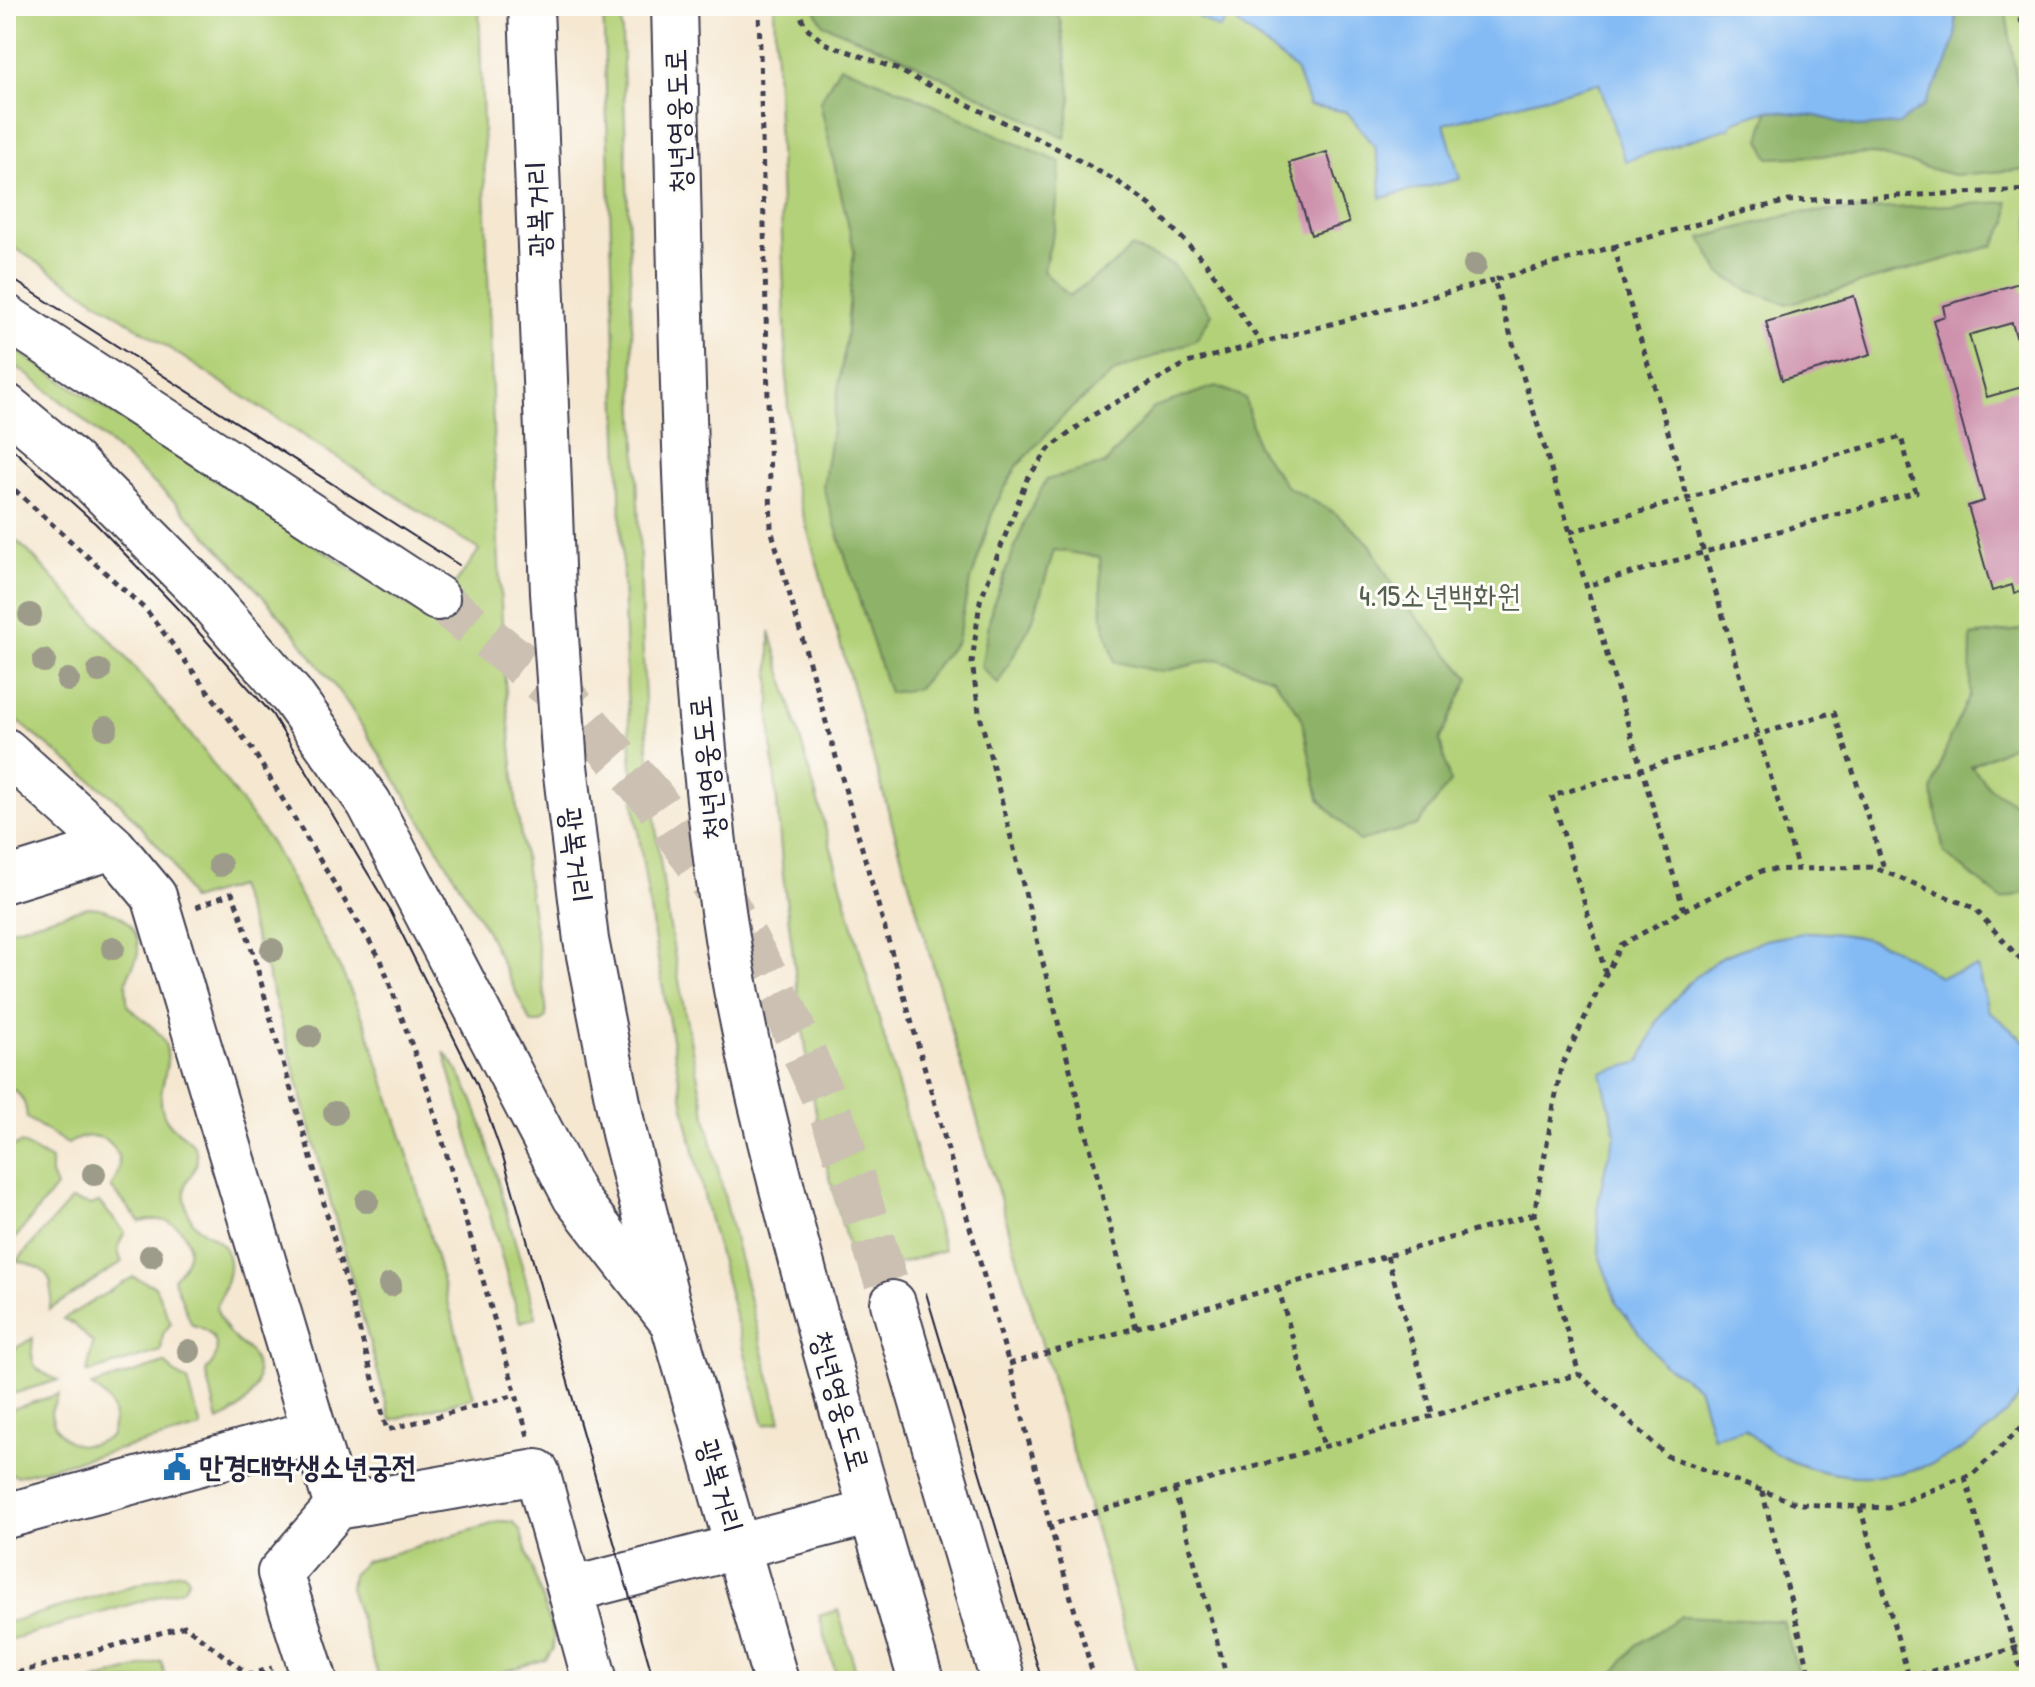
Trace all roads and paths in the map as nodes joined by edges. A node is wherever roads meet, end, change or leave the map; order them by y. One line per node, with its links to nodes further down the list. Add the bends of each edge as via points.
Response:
1 (531, 6): 34 (main road, 광복거리, via 553,593 565,766 586,940 618,1103)
2 (674, 6): 49 (main road, 청년영웅도로, via 692,585 703,753 723,915 759,1101)
3 (759, 6): 36 (path, via 771,529)
4 (797, 6): 11 (path, via 805,26 824,43 894,68 1062,151 1150,205 1206,263)
5 (2016, 6): 6 (path)
6 (2029, 42)
7 (2029, 190): 8 (path, via 1789,201)
8 (1613, 247): 9 (path); 14 (path)
9 (1494, 280): 11 (path); 15 (path)
10 (6, 317): 18 (main road)
11 (1260, 342): 35 (path, via 1187,363 1093,415 1049,449 1027,479 980,601 972,663 979,712)
12 (6, 406): 34 (main road, via 72,461 203,593 292,696 369,803 575,1197)
13 (6, 482): 38 (path, via 147,611 252,749 381,960 428,1090)
14 (1686, 498): 15 (path); 16 (path); 16 (path, via 1901,437 1916,492)
15 (1570, 532): 17 (path)
16 (1702, 553): 17 (path); 19 (path)
17 (1586, 586): 21 (path)
18 (437, 598)
19 (1757, 735): 21 (path); 23 (path); 24 (path, via 1834,712)
20 (6, 751): 22 (main road)
21 (1642, 769): 26 (path); 29 (path, via 1552,796)
22 (113, 847): 25 (main road); 27 (main road, via 154,896)
23 (1798, 869): 24 (path, via 1873,867); 26 (path, via 1764,870)
24 (1886, 872): 28 (path, via 1974,908)
25 (6, 880)
26 (1684, 910): 29 (path, via 1621,945)
27 (161, 919): 38 (path, via 232,893 248,932 387,1430); 41 (main road)
28 (2029, 969)
29 (1606, 974): 30 (path, via 1561,1067)
30 (1534, 1214): 31 (path); 37 (path)
31 (1387, 1256): 32 (path); 39 (path)
32 (1278, 1287): 35 (path); 42 (path)
33 (893, 1303): 63 (main road)
34 (673, 1323): 52 (main road, 광복거리)
35 (1136, 1328): 36 (path)
36 (1009, 1364): 51 (path)
37 (1579, 1374): 39 (path); 46 (path, via 1667,1456)
38 (516, 1395): 43 (path)
39 (1433, 1416): 42 (path)
40 (2029, 1420): 44 (path)
41 (314, 1432): 47 (main road); 50 (main road)
42 (1324, 1446): 45 (path)
43 (537, 1472): 47 (main road); 53 (main road)
44 (1965, 1477): 48 (path, via 1888,1508); 55 (path)
45 (1174, 1489): 51 (path); 65 (path)
46 (1762, 1491): 48 (path, via 1799,1504); 66 (path)
47 (337, 1507): 56 (main road, via 280,1573)
48 (1860, 1507): 59 (path)
49 (872, 1512): 52 (main road); 62 (main road)
50 (6, 1516)
51 (1050, 1525): 64 (path)
52 (738, 1547): 53 (main road); 61 (main road, 광복거리)
53 (570, 1590): 60 (main road)
54 (2029, 1644): 55 (path)
55 (2014, 1648): 59 (path); 68 (path)
56 (311, 1669): 58 (path)
57 (6, 1676): 58 (path, via 185,1626)
58 (248, 1678)
59 (1909, 1679): 67 (path)
60 (595, 1681)
61 (776, 1681)
62 (921, 1681)
63 (1003, 1681)
64 (1095, 1681)
65 (1228, 1681)
66 (1812, 1681)
67 (1896, 1681)
68 (2024, 1681)

